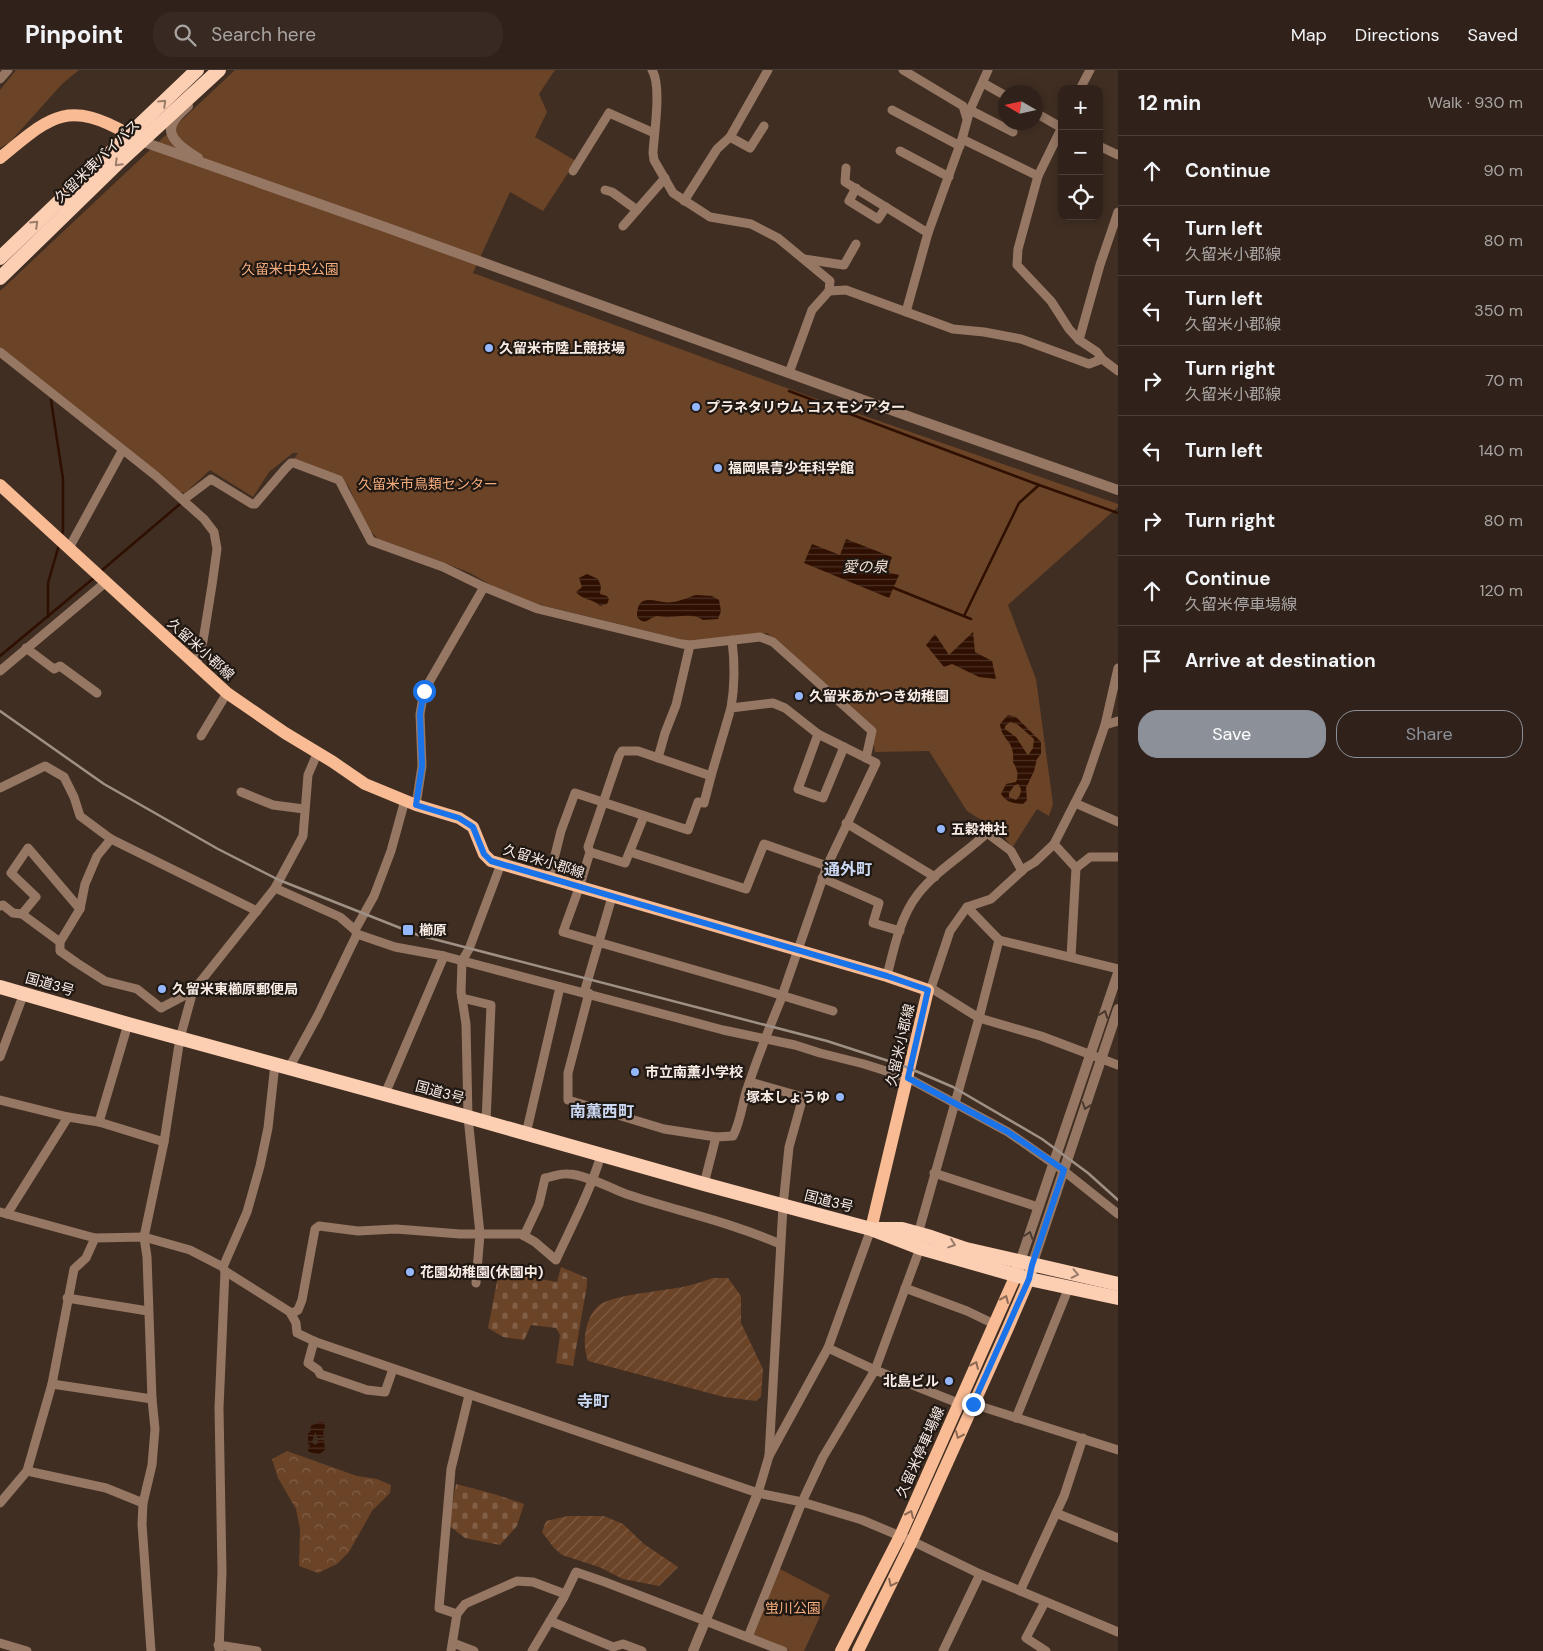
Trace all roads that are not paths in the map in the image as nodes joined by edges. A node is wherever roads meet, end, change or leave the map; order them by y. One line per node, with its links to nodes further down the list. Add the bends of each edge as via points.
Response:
1 (8, 70): 9 (street)
2 (196, 70): 21 (highway, 久留米東バイパス, one-way to 2)
3 (218, 70): 23 (highway, 久留米東バイパス); 29 (street, via 172,124 171,132 177,142)
4 (652, 70): 20 (street, via 656,76 657,94)
5 (768, 70): 22 (street)
6 (903, 70): 14 (street, via 962,106)
7 (988, 70): 10 (street)
8 (1090, 70): 11 (street)
9 (0, 79)
10 (983, 83): 12 (street); 14 (street)
11 (1082, 85)
12 (998, 91)
13 (892, 110): 24 (street)
14 (969, 114): 19 (street); 24 (street)
15 (1043, 117): 16 (street)
16 (1058, 125)
17 (764, 126): 22 (street, via 750,148)
18 (1061, 130): 32 (street)
19 (1013, 132)
20 (654, 133): 31 (street, via 609,113); 34 (street, via 654,160)
21 (128, 134): 23 (street); 28 (main road, via 97,119 61,116 44,123); 44 (highway, 久留米東バイパス, one-way to 21)
22 (730, 136): 37 (street, via 717,149)
23 (140, 141): 29 (street); 46 (highway, 久留米東バイパス, one-way to 46)
24 (961, 142): 32 (street); 33 (street)
25 (1103, 148): 27 (street)
26 (900, 152): 33 (street)
27 (1118, 155)
28 (0, 158)
29 (207, 164): 53 (street)
30 (846, 168): 35 (street, via 846,182)
31 (573, 171)
32 (1038, 176): 49 (street, via 1018,249 1017,265)
33 (949, 177): 42 (street)
34 (664, 178): 37 (street, via 673,193); 39 (street)
35 (856, 188): 38 (street); 38 (street, via 849,201 878,219)
36 (605, 190): 39 (street)
37 (684, 201): 45 (street, via 710,217 751,224 778,238)
38 (886, 207): 42 (street)
39 (637, 210): 41 (street)
40 (1118, 212): 49 (street)
41 (624, 226)
42 (928, 233): 48 (street)
43 (856, 244): 45 (street, via 844,265)
44 (0, 258)
45 (804, 259): 47 (street, via 830,281)
46 (0, 278)
47 (829, 291): 48 (street, via 846,290); 53 (street, via 812,310)
48 (906, 312): 51 (street, via 953,329 1021,339 1089,364)
49 (1079, 340): 51 (street)
50 (0, 352): 54 (street)
51 (1102, 359): 52 (street)
52 (1118, 371)
53 (789, 373): 56 (street)
54 (122, 450): 57 (street); 58 (street)
55 (0, 485): 58 (main road, 久留米小郡線)
56 (1118, 490)
57 (183, 500): 60 (street, via 211,479 255,504 294,463 339,480 372,541 443,567); 64 (street, via 214,532 217,549)
58 (69, 548): 59 (main road, 久留米小郡線)
59 (106, 582): 63 (street); 64 (main road, 久留米小郡線)
60 (484, 587): 62 (street, via 538,609); 81 (street, via 424,691 420,714 422,766)
61 (732, 640): 62 (street); 69 (street, via 735,680); 77 (street, via 760,637 773,642 872,731)
62 (690, 645): 76 (street, via 676,705)
63 (26, 648): 66 (street); 67 (street, via 54,669 60,666)
64 (196, 665): 68 (main road, 久留米小郡線)
65 (1118, 668): 71 (street)
66 (0, 671)
67 (98, 693)
68 (226, 693): 73 (street); 75 (main road, 久留米小郡線)
69 (731, 708): 72 (street, via 773,703 785,708); 78 (street)
70 (1118, 720): 71 (street)
71 (1105, 725): 83 (street, via 1086,782)
72 (818, 734): 74 (street); 74 (street, via 798,789 823,798)
73 (201, 736)
74 (844, 747): 77 (street)
75 (317, 754): 81 (main road, 久留米小郡線, via 366,784); 84 (street, via 308,775)
76 (658, 758): 78 (street); 82 (street, via 638,751 622,751)
77 (866, 758): 87 (street, via 876,763)
78 (711, 776): 85 (street, via 704,803 698,802 688,830)
79 (0, 788): 88 (street, via 45,766 64,777 80,816)
80 (241, 792): 84 (street, via 274,805)
81 (411, 802): 93 (main road, 久留米小郡線, via 459,818 473,827 484,854); 109 (street, via 374,896)
82 (603, 803): 85 (street); 90 (street, via 588,847); 99 (street, via 575,793)
83 (1075, 803): 86 (street); 89 (street)
84 (304, 809): 100 (street, via 303,836)
85 (644, 816): 91 (street)
86 (1118, 822)
87 (846, 823): 94 (street); 97 (street)
88 (112, 839): 105 (street, via 97,856 85,884); 106 (street)
89 (1054, 844): 95 (street); 96 (street)
90 (590, 852): 91 (street, via 625,863); 101 (street)
91 (630, 852): 94 (street, via 746,889 764,844)
92 (1118, 857): 95 (street, via 1090,857)
93 (501, 864): 99 (main road, 久留米小郡線); 116 (street)
94 (826, 866): 98 (street)
95 (1076, 868): 115 (street)
96 (1022, 871): 97 (street, via 1011,851 987,833); 104 (street, via 991,899)
97 (935, 877): 108 (street, via 918,894)
98 (822, 878): 108 (street, via 879,903 873,923); 113 (street)
99 (549, 879): 101 (main road, 久留米小郡線)
100 (275, 888): 106 (street); 109 (street, via 340,917)
101 (579, 888): 102 (main road, 久留米小郡線); 112 (street, via 563,932)
102 (612, 897): 112 (street); 113 (main road, 久留米小郡線)
103 (0, 906): 107 (street, via 3,904 13,913)
104 (967, 907): 110 (street); 121 (street, via 950,931)
105 (80, 909): 107 (street, via 28,848 11,873 36,897); 111 (street)
106 (257, 911): 122 (street)
107 (22, 914): 111 (street)
108 (900, 931): 118 (street)
109 (356, 932): 114 (street, via 396,948); 138 (street, via 318,1015)
110 (999, 940): 115 (street); 129 (street)
111 (60, 942): 122 (street, via 60,950 77,964 105,981 138,989 161,1008)
112 (597, 943): 123 (street); 125 (street)
113 (797, 951): 118 (main road, 久留米小郡線); 125 (street)
114 (444, 956): 116 (street); 141 (street)
115 (1071, 958): 117 (street)
116 (462, 961): 120 (street); 126 (street)
117 (1118, 971): 133 (street, one-way to 117)
118 (887, 976): 121 (main road, 久留米小郡線)
119 (0, 987): 124 (highway, 国道3号)
120 (560, 987): 123 (street); 148 (street)
121 (929, 989): 129 (street); 139 (main road, 久留米小郡線)
122 (193, 992): 131 (street)
123 (586, 993): 132 (street); 149 (street, via 568,1073 568,1100 664,1129)
124 (24, 994): 130 (highway, 国道3号); 134 (street)
125 (782, 997): 128 (street); 132 (street)
126 (462, 998): 145 (street, via 466,1024); 147 (street, via 491,1005)
127 (1118, 1009): 135 (street)
128 (833, 1011)
129 (979, 1018): 133 (street); 143 (street)
130 (128, 1024): 131 (highway, 国道3号); 146 (street)
131 (180, 1038): 136 (highway, 国道3号); 150 (street)
132 (764, 1039): 139 (street); 140 (street)
133 (1089, 1054): 135 (street); 152 (street)
134 (0, 1057)
135 (1101, 1060): 137 (street); 153 (street, one-way to 153)
136 (274, 1064): 138 (highway, 国道3号); 169 (street, via 268,1128 260,1166 248,1212)
137 (1118, 1065)
138 (289, 1068): 141 (highway, 国道3号)
139 (908, 1078): 143 (street); 161 (main road, 久留米小郡線)
140 (750, 1082): 149 (street, via 733,1136); 157 (street, via 803,1097 789,1147)
141 (385, 1094): 145 (highway, 国道3号)
142 (0, 1100): 144 (street)
143 (956, 1103): 152 (street, via 1008,1132); 154 (street)
144 (68, 1117): 146 (street); 159 (street)
145 (468, 1117): 147 (highway, 国道3号); 162 (street)
146 (99, 1122): 150 (street)
147 (486, 1122): 148 (highway, 国道3号)
148 (526, 1134): 151 (highway, 国道3号)
149 (716, 1137): 156 (street)
150 (164, 1142): 166 (street)
151 (601, 1155): 155 (street); 156 (highway, 国道3号)
152 (1053, 1163): 153 (street); 158 (street)
153 (1064, 1170): 160 (street); 170 (street)
154 (934, 1173): 158 (street); 163 (street)
155 (593, 1181): 164 (street, via 568,1174 545,1178 539,1204); 164 (street, via 556,1260); 167 (street, via 626,1194 717,1220)
156 (704, 1184): 157 (highway, 国道3号)
157 (783, 1206): 161 (highway, 国道3号); 167 (street)
158 (1038, 1207): 170 (street, one-way to 158)
159 (3, 1213): 165 (street)
160 (1118, 1214)
161 (871, 1228): 163 (highway, 国道3号, via 902,1229); 168 (highway, 国道3号); 181 (street)
162 (480, 1234): 164 (street); 171 (street); 178 (street, via 319,1226 315,1229 302,1300 298,1310)
163 (918, 1234): 170 (highway, 国道3号, one-way to 170)
164 (524, 1236)
165 (95, 1238): 166 (street); 175 (street, via 86,1258 74,1269)
166 (144, 1238): 169 (street, via 190,1250); 177 (street)
167 (780, 1244): 192 (street)
168 (920, 1248): 170 (highway, 国道3号); 174 (street)
169 (224, 1269): 178 (street); 213 (street, via 219,1408 222,1572)
170 (1024, 1270): 172 (highway, 国道3号, one-way to 172); 173 (highway, 国道3号); 179 (main road, 久留米停車場線, one-way to 170); 188 (main road, 久留米停車場線)
171 (476, 1283)
172 (1118, 1284)
173 (1069, 1287): 176 (highway, 国道3号); 189 (street)
174 (905, 1288): 179 (street); 183 (street)
175 (67, 1298): 177 (street); 184 (street)
176 (1118, 1298)
177 (148, 1311): 186 (street)
178 (291, 1314): 180 (street, via 297,1333)
179 (994, 1324): 187 (main road, 久留米停車場線, one-way to 179)
180 (314, 1341): 182 (street); 182 (street, via 308,1363 320,1374 367,1390 385,1392)
181 (828, 1348): 183 (street); 192 (street)
182 (393, 1369): 185 (street)
183 (876, 1370): 187 (street); 195 (street, via 823,1457)
184 (52, 1384): 186 (street); 193 (street)
185 (469, 1395): 194 (street); 206 (street, via 451,1469 439,1608)
186 (152, 1399): 197 (street, via 155,1429 152,1465)
187 (958, 1403): 188 (street); 199 (main road, 久留米停車場線, one-way to 187)
188 (973, 1404): 189 (street); 201 (main road, 久留米停車場線, one-way to 201)
189 (1016, 1418): 190 (street)
190 (1083, 1438): 191 (street); 198 (street)
191 (1118, 1450)
192 (769, 1456): 194 (street)
193 (27, 1471): 196 (street); 197 (street, via 106,1488)
194 (758, 1493): 195 (street); 208 (street)
195 (802, 1502): 199 (street, via 862,1520); 210 (street)
196 (0, 1503)
197 (143, 1503): 215 (street)
198 (1056, 1513): 200 (street); 203 (street)
199 (900, 1536): 201 (street); 222 (main road, 久留米停車場線)
200 (1118, 1538)
201 (912, 1541): 202 (street); 223 (main road, 久留米停車場線, one-way to 223)
202 (980, 1574): 203 (street); 224 (street)
203 (1020, 1591): 205 (street)
204 (565, 1594): 206 (street, via 533,1582 517,1581 465,1604); 207 (street); 208 (street, via 576,1572)
205 (1045, 1602): 209 (street); 225 (street, via 1026,1638)
206 (457, 1614): 212 (street)
207 (550, 1620): 218 (street); 219 (street, via 613,1647 623,1644)
208 (704, 1621): 210 (street); 220 (street)
209 (1118, 1632)
210 (748, 1637): 221 (street)
211 (0, 1644): 214 (street)
212 (452, 1647): 217 (street)
213 (218, 1648): 216 (street)
214 (27, 1651)
215 (151, 1651)
216 (257, 1651)
217 (474, 1651)
218 (532, 1651)
219 (642, 1651)
220 (693, 1651)
221 (783, 1651)
222 (841, 1651)
223 (858, 1651)
224 (943, 1651)
225 (1046, 1651)

